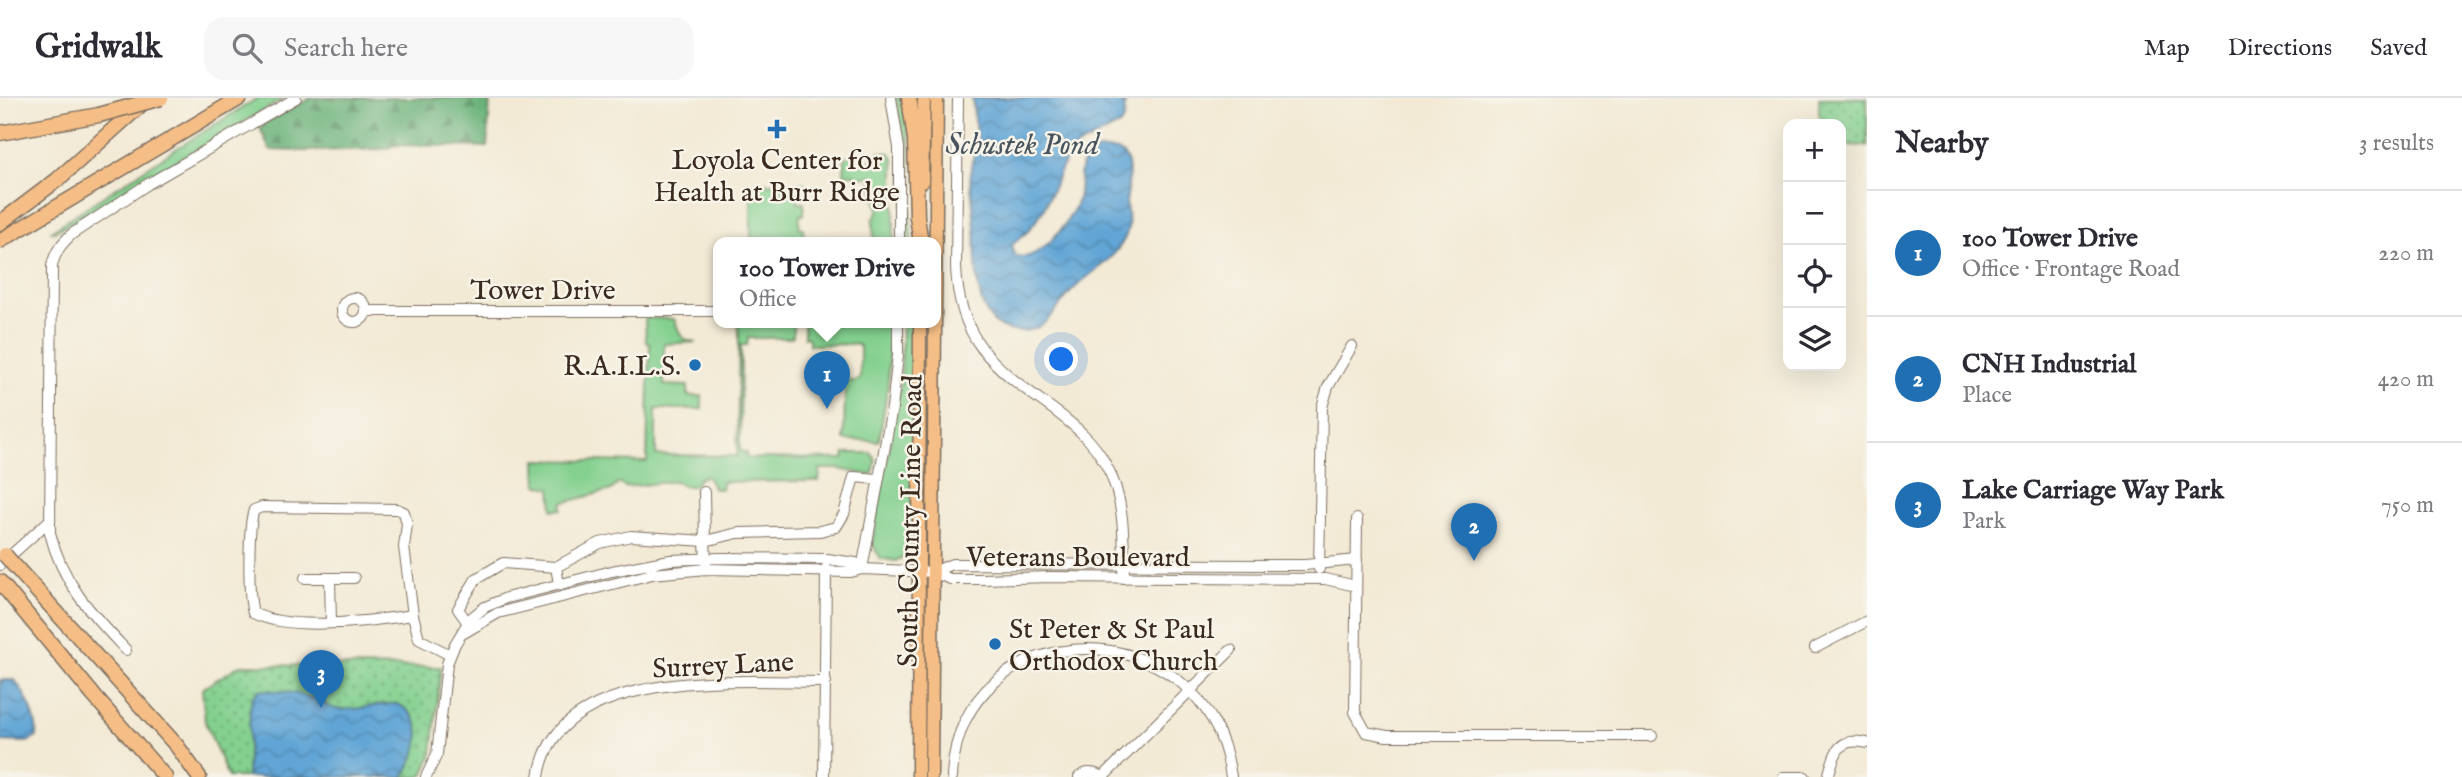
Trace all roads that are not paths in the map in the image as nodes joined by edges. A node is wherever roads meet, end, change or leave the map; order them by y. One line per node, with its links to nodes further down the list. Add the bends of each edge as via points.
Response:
1 (148, 98): 11 (highway, via 57,180)
2 (162, 98): 10 (highway, bridge, via 99,115)
3 (240, 98): 12 (highway)
4 (296, 98): 28 (street, via 148,184 72,234 57,250 52,266)
5 (891, 98): 13 (street, via 899,148)
6 (909, 98): 14 (highway)
7 (924, 98): 15 (main road)
8 (937, 98): 16 (main road, South County Line Road)
9 (958, 98): 33 (street, via 956,285 965,319 990,360 1074,425 1104,460 1120,504)
10 (0, 132)
11 (0, 223)
12 (25, 227): 17 (highway); 18 (highway)
13 (899, 237)
14 (920, 237)
15 (921, 237)
16 (934, 237)
17 (0, 242)
18 (0, 252)
19 (367, 311): 20 (street, Tower Drive)
20 (713, 311)
21 (898, 328): 25 (street, via 892,408)
22 (920, 328): 40 (main road, South County Line Road)
23 (932, 328): 40 (main road, South County Line Road)
24 (1352, 345): 35 (street, via 1322,407)
25 (878, 479): 29 (street, via 854,477 836,527 737,533); 38 (street)
26 (704, 492): 29 (street)
27 (1357, 519): 32 (street)
28 (49, 522): 30 (street); 57 (street, via 53,547 70,586)
29 (705, 541): 34 (street); 36 (street, via 631,536 600,543)
30 (4, 558): 65 (highway, via 177,746)
31 (827, 559): 34 (street); 38 (street, via 856,562); 39 (street)
32 (1357, 560): 35 (street, Veterans Boulevard); 48 (street)
33 (1124, 563): 35 (street, Veterans Boulevard); 40 (street, Veterans Boulevard, via 952,564); 44 (street)
34 (706, 564): 37 (street); 39 (street)
35 (1319, 565): 45 (street)
36 (556, 567): 47 (street); 53 (street, via 503,563 476,579 458,609)
37 (652, 569): 47 (street); 50 (street)
38 (862, 569): 39 (street); 40 (street)
39 (826, 571): 60 (street)
40 (926, 572): 44 (street, Veterans Boulevard, via 950,579); 69 (main road, South County Line Road); 70 (main road, South County Line Road)
41 (304, 578): 42 (street)
42 (330, 578): 43 (street); 54 (street)
43 (354, 578)
44 (1124, 578): 45 (street, Veterans Boulevard)
45 (1319, 579): 48 (street, Veterans Boulevard)
46 (0, 582): 64 (highway)
47 (559, 584): 49 (street)
48 (1356, 586): 62 (street, via 1355,712 1366,732 1395,736)
49 (519, 595): 50 (street); 53 (street, via 485,607)
50 (522, 607): 55 (street, via 498,613)
51 (412, 615): 54 (street); 54 (street, via 404,512 262,506 254,510 253,613); 59 (street, via 419,639)
52 (1867, 621): 56 (street)
53 (468, 623): 55 (street)
54 (331, 624)
55 (462, 634): 59 (street)
56 (1815, 648)
57 (126, 650)
58 (1231, 650): 61 (street)
59 (450, 655): 66 (street, via 438,754)
60 (825, 682): 67 (street, Surrey Lane, via 683,684 596,704 561,729 545,755); 68 (street)
61 (1191, 690): 71 (street, via 1152,663 1120,651 1085,648 1038,657 1007,674 976,704 957,740); 73 (street); 74 (street, via 1218,730)
62 (1652, 736)
63 (1867, 743): 77 (street, via 1841,745)
64 (165, 777)
65 (199, 777)
66 (426, 777)
67 (540, 777)
68 (824, 777)
69 (919, 777)
70 (932, 777)
71 (952, 777)
72 (1079, 777): 73 (street, via 1096,773)
73 (1102, 777)
74 (1231, 777)
75 (1783, 777): 76 (street)
76 (1805, 777)
77 (1828, 777)

